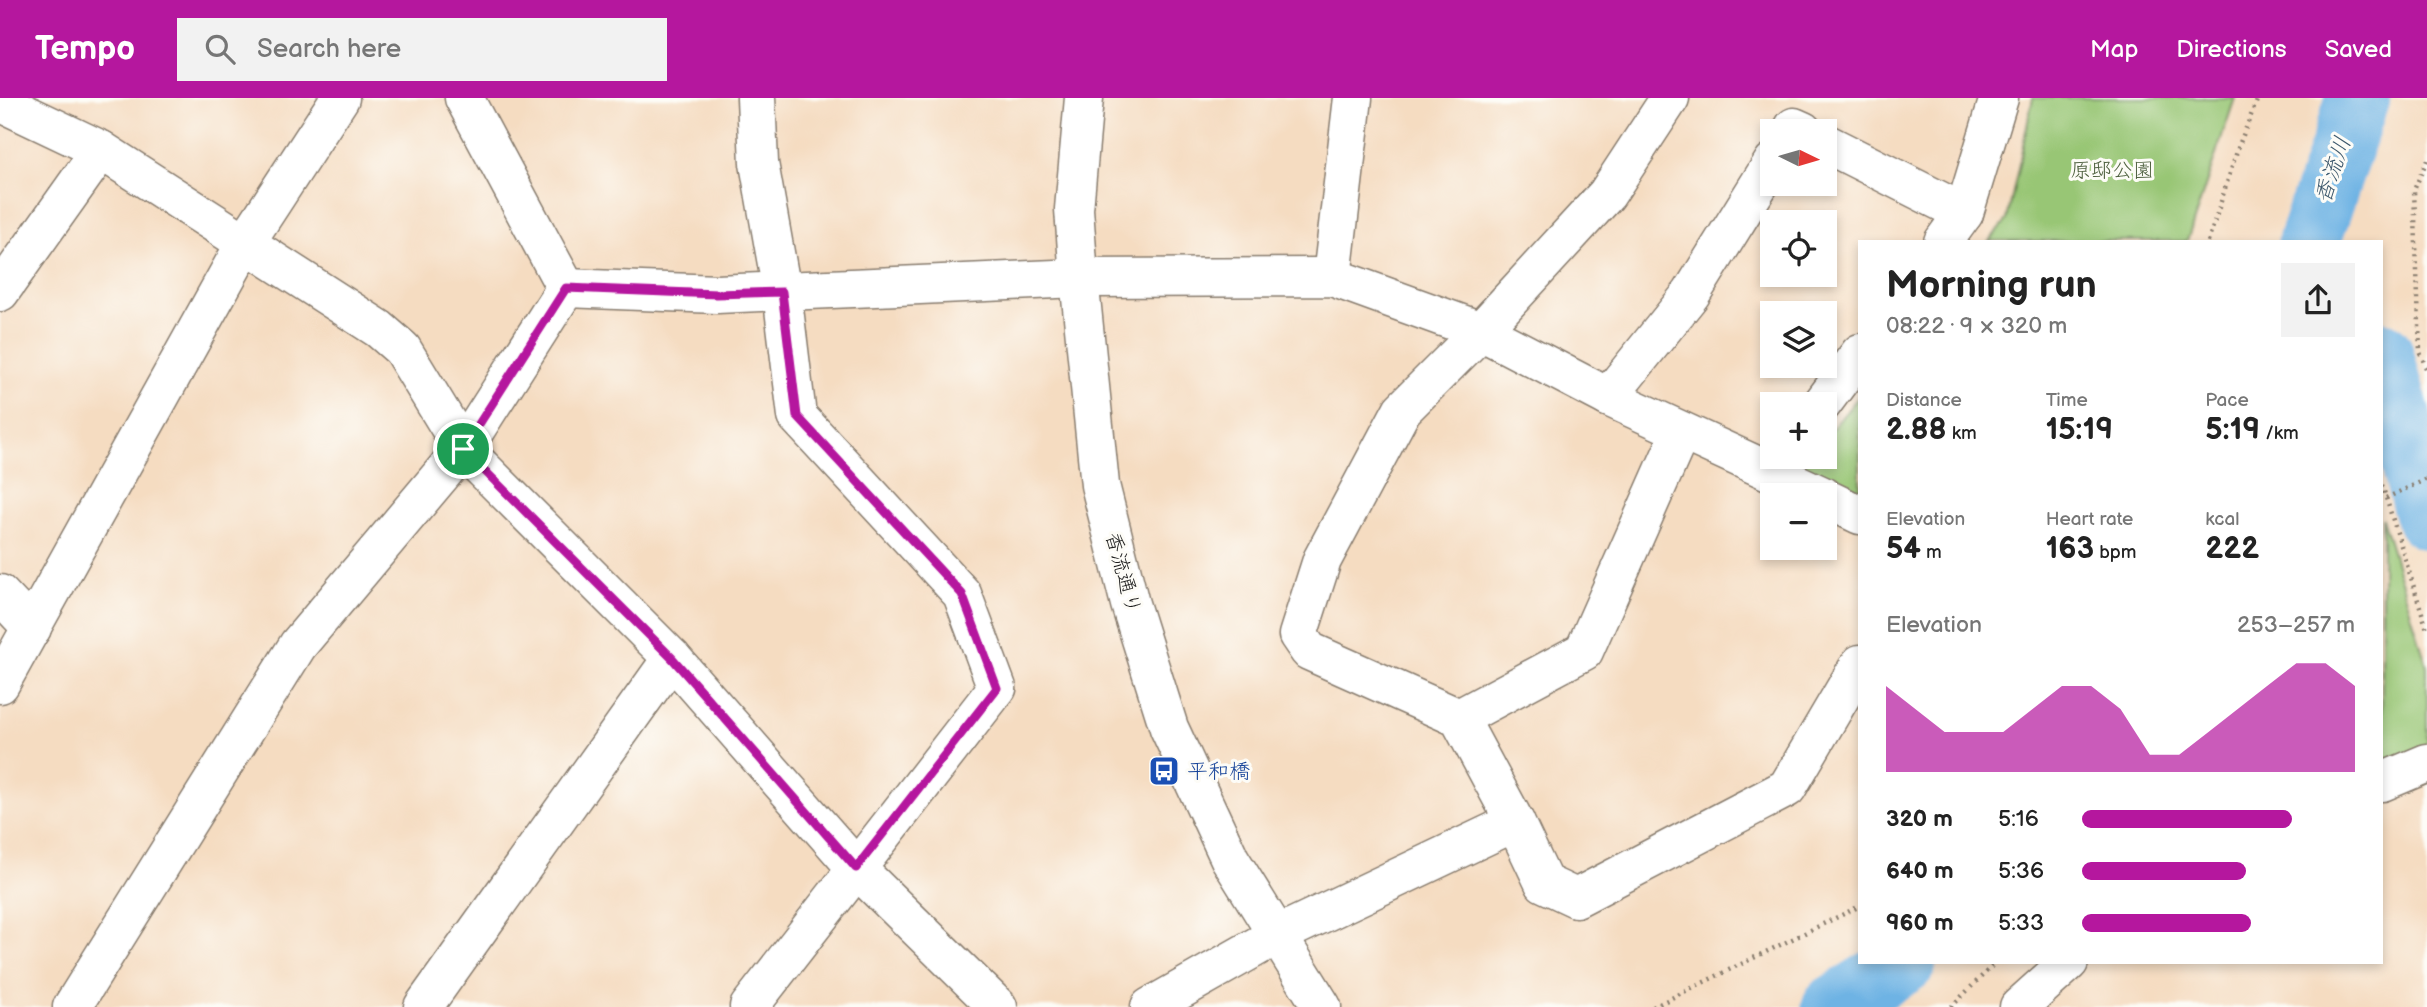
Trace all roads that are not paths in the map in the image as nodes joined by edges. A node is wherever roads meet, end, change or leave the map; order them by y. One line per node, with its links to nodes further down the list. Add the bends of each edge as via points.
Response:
1 (340, 98): 13 (street)
2 (464, 98): 16 (street)
3 (756, 98): 18 (street, via 759,163)
4 (1084, 98): 15 (street, 香流通り, via 1074,209)
5 (1353, 98): 14 (street)
6 (1670, 98): 19 (street, via 1606,194)
7 (1999, 98): 12 (street)
8 (0, 102): 9 (street)
9 (101, 150): 13 (street); 17 (street)
10 (1838, 151): 12 (street)
11 (1760, 183): 22 (street, via 1692,294)
12 (1954, 227)
13 (246, 242): 24 (street, via 402,349); 31 (street)
14 (1332, 277): 15 (street); 19 (street)
15 (1079, 278): 18 (street); 40 (street, 香流通り, via 1100,485 1130,604 1169,728 1230,859)
16 (566, 288): 18 (street); 24 (street)
17 (0, 292)
18 (782, 292): 39 (street, via 797,416 962,594 997,688)
19 (1481, 331): 22 (street); 35 (street, via 1402,410 1322,560 1298,635 1309,651)
20 (1858, 356): 21 (street)
21 (1831, 392)
22 (1608, 397): 23 (street)
23 (1681, 432): 25 (street); 35 (street, via 1584,652)
24 (463, 449): 32 (street); 42 (street, via 298,645)
25 (1760, 458)
26 (1785, 469): 27 (street)
27 (1805, 483)
28 (1837, 503): 29 (street)
29 (1858, 514)
30 (0, 594): 31 (street)
31 (32, 628): 34 (street)
32 (672, 658): 39 (street); 43 (street)
33 (1858, 667): 38 (street, via 1787,788 1576,898 1544,883)
34 (0, 684)
35 (1459, 718): 38 (street)
36 (2427, 764): 37 (street)
37 (2383, 782)
38 (1515, 822): 40 (street)
39 (856, 868): 44 (street); 45 (street)
40 (1277, 934): 46 (street); 47 (street, 香流通り)
41 (2067, 964): 48 (street)
42 (72, 1007)
43 (424, 1007)
44 (750, 1007)
45 (998, 1007)
46 (1150, 1007)
47 (1322, 1007)
48 (2019, 1007)

